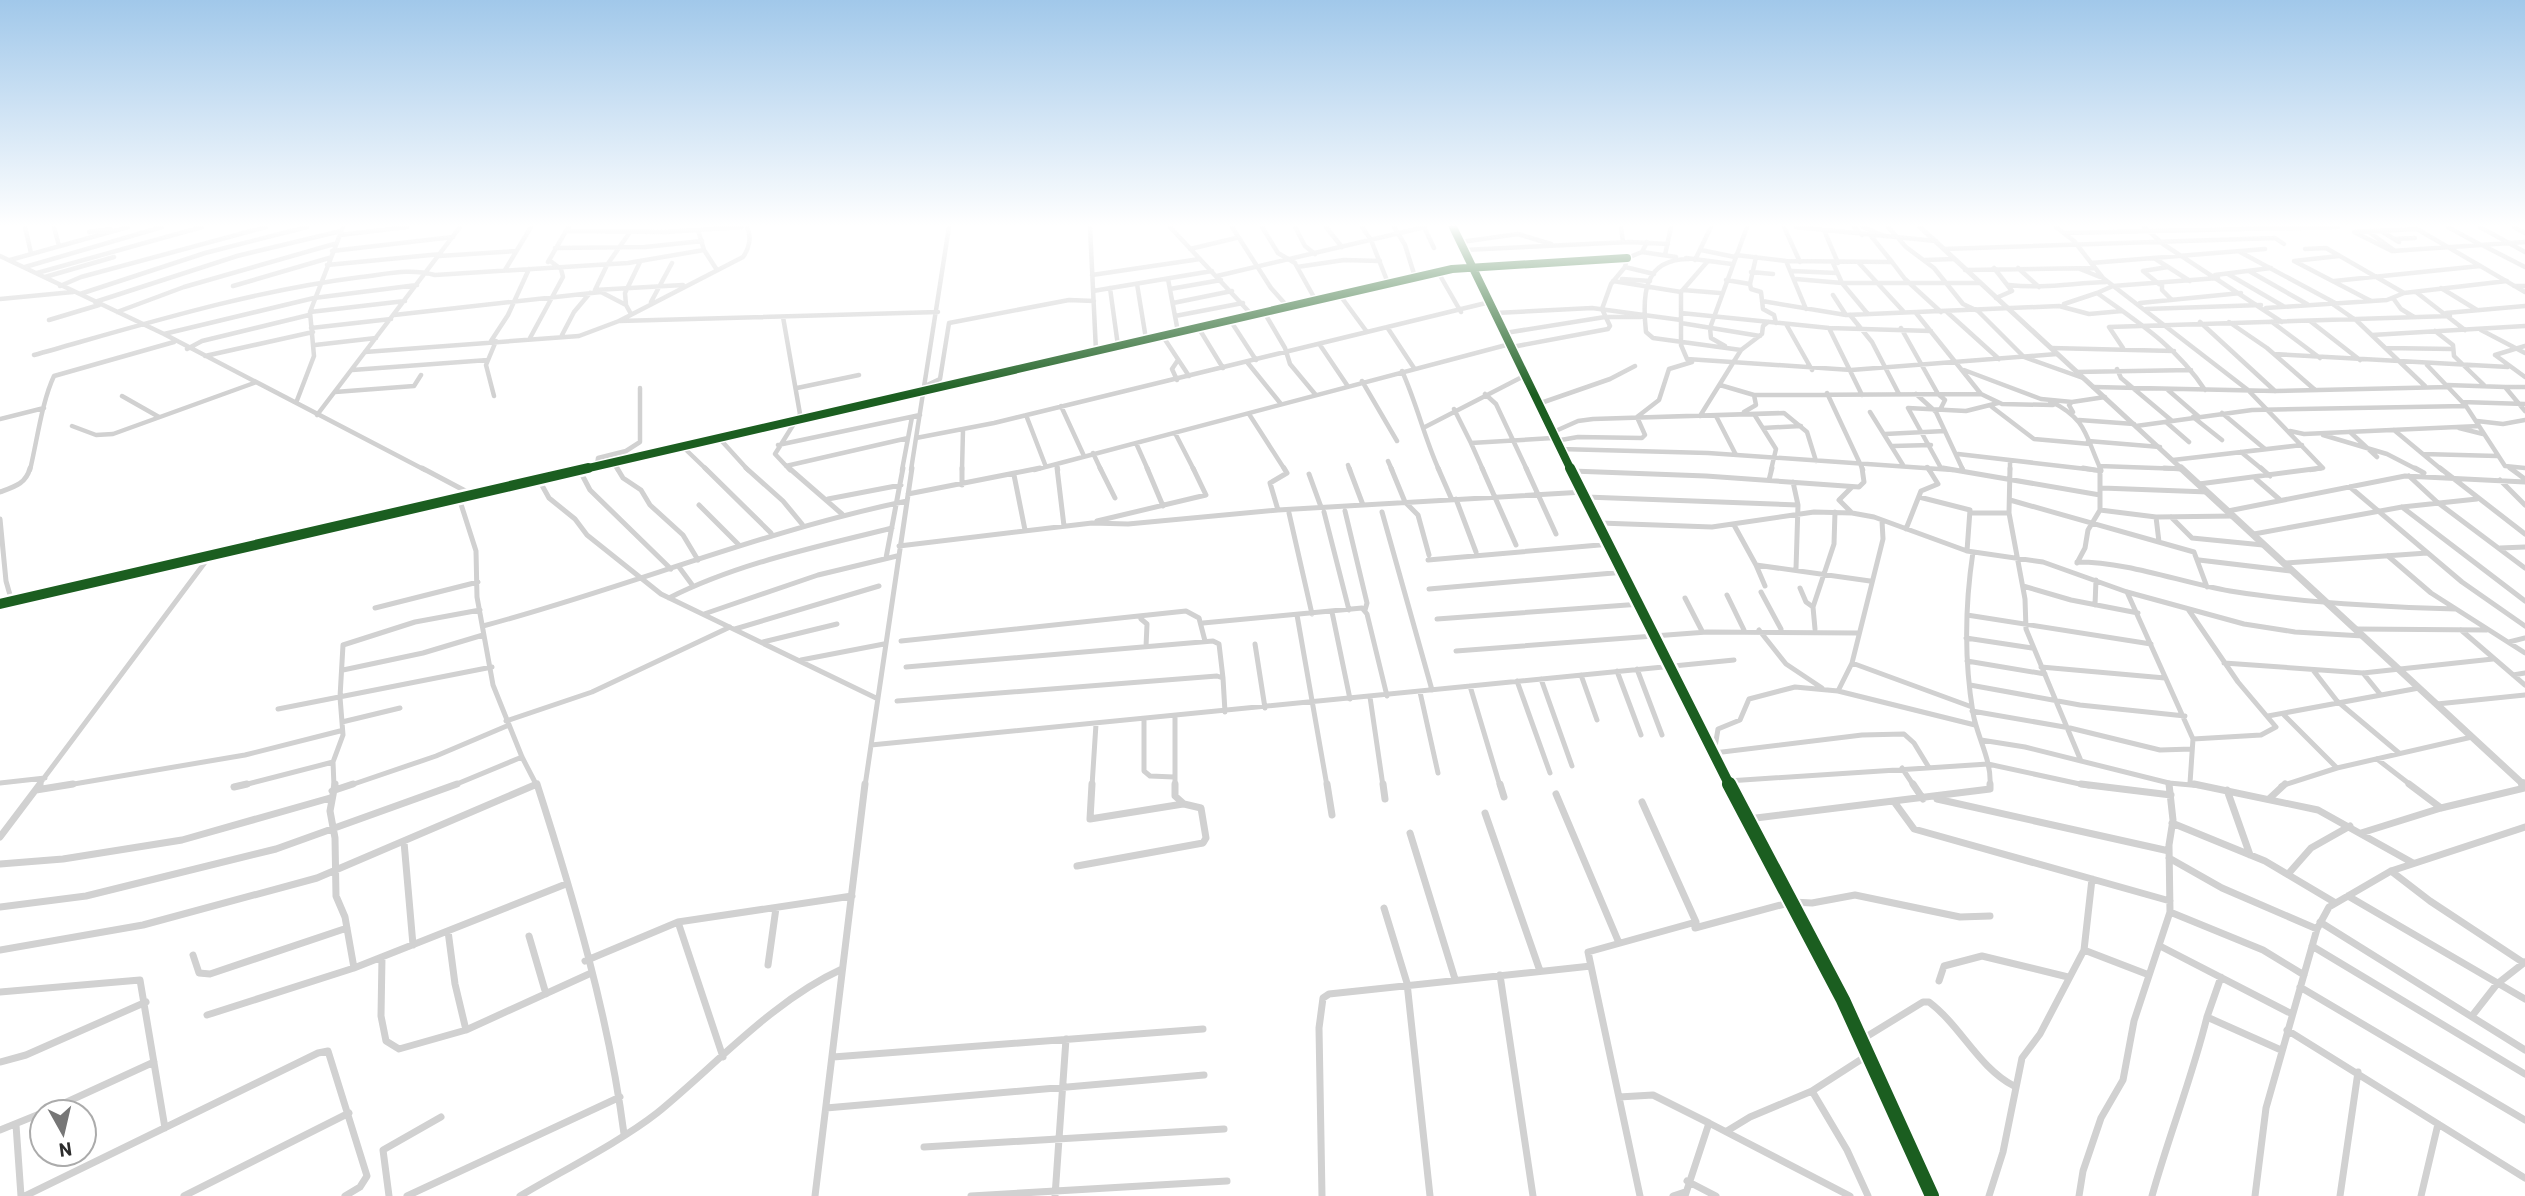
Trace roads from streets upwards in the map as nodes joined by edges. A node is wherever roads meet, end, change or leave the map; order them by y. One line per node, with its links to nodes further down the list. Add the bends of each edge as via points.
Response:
1 (320, 282): 85 (street)
2 (55, 283): 57 (street)
3 (68, 283): 57 (street)
4 (114, 283): 81 (street)
5 (157, 283): 96 (street)
6 (199, 283): 117 (street)
7 (244, 283): 58 (street)
8 (317, 283): 153 (street)
9 (419, 283): 85 (street); 91 (street)
10 (522, 283): 94 (street)
11 (559, 283): 84 (street)
12 (596, 283): 73 (street, via 594,287)
13 (628, 283): 65 (street)
14 (663, 283): 59 (street)
15 (691, 283): 55 (street)
16 (942, 283): 118 (street)
17 (1092, 283): 70 (street)
18 (1144, 283): 52 (street)
19 (1169, 283): 68 (street)
20 (1198, 283): 68 (street)
21 (1224, 283): 71 (street)
22 (1267, 283): 105 (street)
23 (1306, 283): 89 (street)
24 (1388, 283): 82 (street)
25 (1444, 283): 120 (street)
26 (1481, 283): 110 (street)
27 (1613, 283): 111 (street)
28 (1624, 283): 63 (street)
29 (1649, 283): 63 (street)
30 (1688, 283): 72 (street)
31 (1725, 283): 77 (street)
32 (1743, 283): 53 (street)
33 (1798, 283): 112 (street)
34 (1842, 283): 35 (street); 126 (street)
35 (1875, 283): 36 (street); 121 (street)
36 (1881, 283)
37 (1910, 283): 122 (street)
38 (1946, 283): 100 (street)
39 (1979, 283): 86 (street)
40 (2035, 283): 64 (street)
41 (2057, 283): 64 (street)
42 (2109, 283): 60 (street)
43 (2172, 283): 54 (street)
44 (2225, 283): 79 (street)
45 (2243, 283): 107 (street)
46 (2269, 283): 101 (street)
47 (2297, 283): 104 (street)
48 (2337, 283): 93 (street)
49 (2386, 283): 80 (street)
50 (2490, 283): 67 (street)
51 (2510, 283): 61 (street)
52 (1137, 284): 66 (street); 183 (street)
53 (1750, 284): 95 (street, via 1762,293)
54 (2161, 284): 60 (street); 90 (street)
55 (687, 285): 59 (street); 103 (street)
56 (2009, 285): 64 (street); 86 (street, via 2010,293)
57 (61, 286): 69 (street)
58 (233, 286)
59 (661, 286): 65 (street); 103 (street)
60 (2113, 286): 78 (street); 99 (street)
61 (2514, 286): 62 (street); 75 (street)
62 (2525, 286)
63 (1647, 287): 72 (street); 135 (street)
64 (2039, 287)
65 (626, 288): 73 (street); 102 (street)
66 (1110, 288): 70 (street); 188 (street)
67 (2441, 288): 74 (street); 114 (street)
68 (1170, 289): 97 (street)
69 (74, 291): 81 (street); 88 (street)
70 (1093, 291): 92 (street)
71 (1232, 291): 97 (street); 98 (street)
72 (1682, 291): 77 (street); 125 (street)
73 (601, 292): 76 (street); 102 (street)
74 (2416, 292): 80 (street); 132 (street)
75 (2525, 292)
76 (590, 293): 84 (street); 180 (street, via 573,313 568,331)
77 (1720, 293): 138 (street)
78 (2097, 293): 106 (street); 116 (street)
79 (2241, 293): 90 (street); 109 (street)
80 (2404, 293): 87 (street)
81 (80, 294): 96 (street)
82 (1339, 294): 89 (street); 173 (street)
83 (1833, 295): 131 (street)
84 (551, 296): 94 (street); 182 (street)
85 (314, 298): 128 (street); 176 (street)
86 (1996, 298): 115 (street)
87 (2393, 298): 93 (street); 139 (street)
88 (0, 299)
89 (1315, 299): 105 (street)
90 (2172, 300): 99 (street)
91 (405, 301): 128 (street); 133 (street)
92 (1094, 301): 200 (street); 256 (street, via 1069,300 949,323 940,379)
93 (2371, 301): 104 (street)
94 (512, 302): 133 (street); 185 (street)
95 (1762, 302): 112 (street); 151 (street)
96 (97, 303): 117 (street); 141 (street)
97 (1173, 303): 134 (street)
98 (1243, 303): 130 (street); 134 (street)
99 (2138, 303): 113 (street)
100 (1963, 304): 123 (street); 124 (street)
101 (2306, 304): 104 (street); 107 (street)
102 (626, 305): 129 (street)
103 (650, 305): 129 (street)
104 (2337, 305): 145 (street)
105 (1287, 306): 119 (street)
106 (2059, 306): 115 (street); 116 (street, via 2089,314)
107 (2283, 306): 109 (street)
108 (2525, 306): 114 (street)
109 (2264, 307): 113 (street); 150 (street)
110 (1493, 308): 111 (street); 120 (street); 174 (street)
111 (1602, 309): 135 (street); 137 (street)
112 (1808, 309): 131 (street); 158 (street)
113 (2146, 309): 152 (street)
114 (2478, 310): 132 (street)
115 (2011, 311): 124 (street); 193 (street)
116 (2122, 311): 157 (street)
117 (116, 312): 153 (street)
118 (938, 312): 136 (street); 256 (street)
119 (1264, 312): 130 (street); 203 (street)
120 (1461, 312): 161 (street)
121 (1904, 312): 126 (street); 127 (street)
122 (1944, 312): 123 (street); 127 (street); 212 (street)
123 (1957, 312): 124 (street)
124 (1978, 312): 209 (street)
125 (1681, 313): 138 (street); 146 (street)
126 (1867, 313): 131 (street)
127 (1916, 313): 170 (street)
128 (310, 314): 168 (street); 197 (street, via 202,341)
129 (631, 314): 143 (street)
130 (1252, 315): 142 (street)
131 (1848, 315): 164 (street)
132 (2448, 315): 139 (street); 169 (street)
133 (393, 316): 168 (street); 181 (street)
134 (1175, 316): 172 (street)
135 (1644, 316): 140 (street); 146 (street); 154 (street)
136 (783, 317): 143 (street); 255 (street)
137 (1605, 317): 140 (street); 174 (street); 190 (street, via 1610,326 1606,330)
138 (1714, 317): 155 (street); 162 (street)
139 (2414, 317): 145 (street)
140 (1630, 319): 154 (street)
141 (49, 320)
142 (1230, 320): 160 (street); 211 (street)
143 (619, 321): 180 (street, via 583,335)
144 (2310, 321): 145 (street); 150 (street); 215 (street)
145 (2357, 321): 178 (street)
146 (1681, 322): 162 (street); 186 (street)
147 (2199, 322): 148 (street); 152 (street); 262 (street)
148 (2229, 322): 149 (street); 206 (street)
149 (2272, 322): 150 (street); 210 (street)
150 (2282, 322)
151 (1776, 323): 155 (street); 156 (street)
152 (2164, 323): 157 (street); 166 (street)
153 (144, 324): 176 (street); 207 (street)
154 (1645, 324): 186 (street, via 1653,338)
155 (1766, 324): 179 (street)
156 (1786, 324): 158 (street); 232 (street)
157 (2141, 324): 175 (street); 194 (street, via 2109,327)
158 (1812, 326): 163 (street)
159 (2525, 326): 167 (street)
160 (1198, 327): 172 (street); 226 (street)
161 (1387, 327): 173 (street); 227 (street)
162 (1710, 328): 179 (street); 192 (street, via 1711,338)
163 (1829, 328): 164 (street); 233 (street)
164 (1856, 328): 165 (street); 228 (street, via 1866,333)
165 (1901, 328): 170 (street); 223 (street)
166 (2170, 328): 175 (street); 261 (street)
167 (2480, 329): 169 (street); 196 (street)
168 (312, 330): 187 (street); 208 (street)
169 (2465, 330): 171 (street)
170 (1931, 331): 218 (street)
171 (2435, 331): 178 (street); 198 (street)
172 (1178, 332): 177 (street)
173 (1367, 332): 189 (street)
174 (1505, 333): 190 (street)
175 (2152, 333): 201 (street)
176 (164, 334): 184 (street)
177 (1162, 335): 183 (street); 214 (street)
178 (2372, 335): 195 (street)
179 (1760, 336): 199 (street)
180 (559, 337): 182 (street)
181 (376, 338): 187 (street); 202 (street)
182 (530, 338): 185 (street)
183 (1146, 339): 188 (street)
184 (171, 340): 197 (street); 286 (street, via 57,374)
185 (493, 341): 202 (street); 213 (street)
186 (1680, 342): 192 (street); 216 (street, via 1684,358)
187 (315, 345): 278 (street)
188 (1118, 345): 200 (street)
189 (1320, 345): 203 (street); 246 (street)
190 (1511, 345): 227 (street); 240 (street)
191 (2525, 346): 196 (street)
192 (1729, 348): 199 (street)
193 (2051, 348): 194 (street); 205 (street)
194 (2123, 348): 201 (street)
195 (2386, 348): 198 (street); 219 (street)
196 (2515, 348): 204 (street); 225 (street, via 2495,355)
197 (187, 349): 208 (street)
198 (2452, 349): 224 (street)
199 (1741, 350): 220 (street)
200 (1096, 351): 256 (street)
201 (2174, 351): 234 (street)
202 (365, 352): 231 (street)
203 (1285, 353): 211 (street); 265 (street)
204 (2525, 353)
205 (2057, 354): 209 (street); 236 (street)
206 (2274, 354): 210 (street); 258 (street)
207 (34, 355)
208 (205, 356): 245 (street)
209 (2024, 357): 212 (street); 242 (street)
210 (2320, 358): 215 (street)
211 (1256, 359): 217 (street)
212 (1999, 359): 218 (street)
213 (488, 360): 231 (street); 274 (street, via 486,372)
214 (1178, 360): 239 (street); 243 (street, via 1172,369)
215 (2360, 360): 219 (street)
216 (1699, 361): 220 (street); 304 (street, via 1669,369 1659,400)
217 (1247, 362): 226 (street); 281 (street)
218 (1956, 363): 223 (street); 229 (street)
219 (2401, 363): 221 (street); 249 (street)
220 (1735, 364): 232 (street); 247 (street)
221 (2427, 365): 224 (street); 250 (street)
222 (1635, 366): 282 (street)
223 (1921, 366): 228 (street); 269 (street)
224 (2464, 366): 225 (street); 248 (street)
225 (2508, 367): 241 (street)
226 (1223, 368): 239 (street)
227 (1413, 368): 235 (street)
228 (1887, 369): 233 (street); 267 (street)
229 (1961, 369): 270 (street); 276 (street)
230 (2117, 369): 234 (street); 236 (street); 257 (street)
231 (352, 370): 263 (street)
232 (1812, 370): 233 (street)
233 (1851, 370): 272 (street)
234 (2191, 370): 260 (street)
235 (1402, 371): 244 (street); 317 (street)
236 (2076, 372): 242 (street)
237 (421, 375): 263 (street, via 413,386)
238 (859, 375): 255 (street)
239 (1189, 376): 243 (street)
240 (1524, 376): 266 (street); 282 (street)
241 (2525, 377)
242 (2083, 378): 251 (street)
243 (1177, 380): 285 (street)
244 (1362, 381): 246 (street); 337 (street)
245 (254, 383): 278 (street); 306 (street)
246 (1347, 385): 265 (street)
247 (1720, 385): 271 (street); 301 (street)
248 (2484, 385): 250 (street); 252 (street)
249 (2425, 386): 250 (street); 258 (street)
250 (2448, 386): 280 (street)
251 (2093, 387): 257 (street); 275 (street)
252 (2505, 387): 253 (street); 284 (street)
253 (2525, 387)
254 (640, 388): 369 (street, via 640,442 598,458)
255 (797, 388): 308 (street)
256 (925, 388): 299 (street); 308 (street)
257 (2135, 389): 259 (street); 311 (street)
258 (2315, 389): 262 (street)
259 (2168, 390): 260 (street); 305 (street)
260 (2205, 390): 261 (street)
261 (2248, 390): 262 (street); 290 (street)
262 (2275, 391)
263 (335, 392): 298 (street)
264 (1827, 393): 271 (street); 272 (street); 367 (street)
265 (1315, 394): 281 (street)
266 (1485, 394): 288 (street); 335 (street, via 1496,404)
267 (1899, 394): 268 (street); 272 (street)
268 (1916, 394): 269 (street); 289 (street)
269 (1938, 394): 270 (street); 289 (street, via 1946,404)
270 (1981, 394): 279 (street)
271 (1754, 395): 294 (street, via 1756,405)
272 (1863, 395)
273 (122, 396): 306 (street)
274 (495, 396)
275 (2105, 397): 277 (street); 313 (street)
276 (2050, 401): 277 (street); 283 (street)
277 (2072, 402): 293 (street)
278 (296, 403): 298 (street)
279 (1998, 403): 283 (street); 287 (street)
280 (2464, 403): 284 (street); 290 (street); 312 (street)
281 (1281, 404): 296 (street)
282 (1538, 404): 330 (street)
283 (2056, 405): 293 (street)
284 (2522, 405): 291 (street)
285 (1061, 406): 300 (street); 356 (street)
286 (44, 408): 307 (street); 400 (street, via 28,477)
287 (1991, 408): 289 (street); 341 (street, via 2034,439)
288 (1454, 409): 317 (street); 340 (street)
289 (1936, 410): 322 (street); 323 (street, via 1908,408)
290 (2270, 410): 295 (street); 320 (street)
291 (2525, 411)
292 (1870, 412): 327 (street)
293 (2073, 412): 309 (street)
294 (1741, 413): 297 (street); 302 (street)
295 (2222, 413): 305 (street); 350 (street)
296 (1249, 414): 325 (street); 425 (street, via 1287,473 1270,483)
297 (1754, 414): 315 (street, via 1788,413); 318 (street)
298 (317, 415): 405 (street)
299 (920, 415): 303 (street); 333 (street)
300 (1026, 415): 319 (street); 371 (street)
301 (1700, 416): 302 (street); 304 (street)
302 (1716, 416): 355 (street)
303 (912, 417): 332 (street); 342 (street)
304 (1637, 417): 330 (street, via 1584,420); 330 (street, via 1645,435 1640,439)
305 (2196, 417): 311 (street); 336 (street)
306 (159, 418): 314 (street, via 104,436)
307 (0, 419)
308 (799, 419): 331 (street); 342 (street)
309 (2080, 420): 313 (street); 341 (street)
310 (2525, 420): 312 (street)
311 (2169, 421): 313 (street); 338 (street)
312 (2478, 424): 316 (street); 329 (street)
313 (2135, 425): 347 (street)
314 (72, 426)
315 (1801, 426): 318 (street); 363 (street, via 1810,438)
316 (2452, 426): 321 (street); 329 (street)
317 (1425, 427): 414 (street, via 1426,441)
318 (1763, 428): 358 (street, via 1776,449)
319 (963, 430): 333 (street); 397 (street)
320 (2289, 430): 328 (street); 334 (street)
321 (2393, 430): 324 (street); 354 (street)
322 (1945, 431): 323 (street); 353 (street)
323 (1922, 432): 327 (street); 343 (street)
324 (2350, 432): 326 (street); 348 (street)
325 (1175, 433): 339 (street); 423 (street, via 1206,495)
326 (2313, 433): 328 (street); 348 (street)
327 (1885, 434): 346 (street)
328 (2304, 434): 334 (street)
329 (2484, 435): 357 (street)
330 (1553, 437): 335 (street); 349 (street)
331 (719, 438): 345 (street); 447 (street, via 736,461 775,493)
332 (908, 438): 370 (street); 396 (street)
333 (916, 438): 407 (street)
334 (2297, 438): 344 (street)
335 (1512, 440): 340 (street); 403 (street)
336 (2221, 440)
337 (1397, 441)
338 (2189, 442)
339 (1136, 443): 352 (street); 423 (street)
340 (1471, 443): 406 (street)
341 (2089, 443): 347 (street); 374 (street)
342 (778, 445): 370 (street, via 775,454)
343 (1931, 445): 346 (street); 373 (street)
344 (2303, 445): 350 (street); 385 (street, via 2323,468)
345 (682, 446): 364 (street); 453 (street)
346 (1893, 446): 368 (street)
347 (2160, 447): 361 (street)
348 (2367, 448): 359 (street); 375 (street, via 2399,458)
349 (1560, 449): 355 (street); 380 (street)
350 (2266, 449): 351 (street)
351 (2241, 452): 361 (street); 385 (street)
352 (1093, 453): 356 (street); 410 (street)
353 (1958, 454): 360 (street); 381 (street)
354 (2423, 454): 357 (street); 387 (street)
355 (1736, 455): 358 (street)
356 (1084, 456): 365 (street)
357 (2497, 456): 376 (street)
358 (1773, 457): 363 (street); 390 (street)
359 (2377, 457)
360 (2010, 460): 374 (street); 388 (street)
361 (2174, 460): 378 (street)
362 (1388, 461): 417 (street)
363 (1816, 461): 367 (street)
364 (614, 463): 369 (street); 476 (street, via 623,478 641,490 650,505 684,535)
365 (1057, 464): 371 (street); 449 (street)
366 (1348, 465): 420 (street)
367 (1862, 465): 368 (street); 399 (street, via 1864,482)
368 (1903, 465): 372 (street)
369 (597, 466): 379 (street)
370 (786, 466): 411 (street)
371 (1046, 467): 383 (street)
372 (1926, 467): 373 (street); 408 (street, via 1938,484 1921,491)
373 (1941, 468): 381 (street)
374 (2100, 468): 378 (street); 401 (street)
375 (2413, 468): 384 (street); 386 (street)
376 (2510, 468): 377 (street); 392 (street)
377 (2525, 468)
378 (2183, 469): 395 (street)
379 (580, 471): 393 (street); 483 (street, via 590,490)
380 (1572, 471): 390 (street); 404 (street)
381 (1963, 471): 388 (street)
382 (1309, 474): 426 (street)
383 (1014, 475): 397 (street); 452 (street)
384 (2427, 475): 386 (street); 387 (street)
385 (2270, 476): 389 (street)
386 (2411, 476): 398 (street); 418 (street)
387 (2448, 477): 391 (street); 413 (street)
388 (2009, 479): 401 (street); 415 (street)
389 (2256, 479): 395 (street); 412 (street)
390 (1769, 480): 394 (street)
391 (2500, 480): 392 (street); 422 (street)
392 (2525, 480)
393 (539, 481): 405 (street); 489 (street, via 587,535)
394 (1793, 482): 399 (street); 421 (street)
395 (2199, 484): 402 (street)
396 (901, 485): 411 (street); 416 (street)
397 (962, 485): 407 (street)
398 (2349, 487): 412 (street); 430 (street)
399 (1851, 488): 434 (street, via 1839,500)
400 (0, 492)
401 (2101, 492): 402 (street); 427 (street)
402 (2208, 492): 429 (street)
403 (1536, 494): 404 (street); 406 (street); 454 (street)
404 (1585, 494): 421 (street); 445 (street)
405 (473, 495): 409 (street)
406 (1494, 496): 414 (street); 460 (street)
407 (907, 497): 416 (street); 463 (street)
408 (1919, 497): 435 (street); 451 (street)
409 (459, 498): 471 (street); 492 (street, via 476,551)
410 (1115, 498)
411 (828, 499): 437 (street)
412 (2280, 499): 429 (street)
413 (2477, 499): 418 (street); 456 (street)
414 (1454, 500): 417 (street); 468 (street)
415 (2010, 500): 436 (street); 446 (street)
416 (897, 502): 437 (street); 450 (street)
417 (1405, 502): 420 (street); 461 (street, via 1418,515 1428,557)
418 (2437, 502): 424 (street); 464 (street)
419 (699, 505): 459 (street)
420 (1363, 505): 426 (street)
421 (1798, 505): 438 (street)
422 (2525, 505)
423 (1163, 506): 444 (street)
424 (2402, 507): 430 (street); 506 (street)
425 (1278, 510): 426 (street); 444 (street, via 1128,524)
426 (1322, 510): 515 (street)
427 (2100, 510): 440 (street); 446 (street)
428 (1345, 511): 516 (street)
429 (2228, 511): 439 (street)
430 (2379, 511): 455 (street); 470 (street)
431 (1382, 512): 586 (street)
432 (1835, 512): 434 (street); 438 (street); 488 (street, via 1834,544)
433 (1289, 513): 521 (street)
434 (1852, 513): 443 (street)
435 (1970, 513): 436 (street); 466 (street)
436 (2009, 513): 475 (street)
437 (842, 514): 447 (street)
438 (1797, 515): 448 (street); 484 (street)
439 (2234, 516): 441 (street); 455 (street)
440 (2156, 517): 441 (street); 458 (street)
441 (2171, 517): 457 (street)
442 (0, 519): 507 (street, via 7,594)
443 (1882, 521): 451 (street); 491 (street, via 1883,539)
444 (1092, 523): 449 (street)
445 (1600, 523): 448 (street); 461 (street)
446 (2094, 523): 458 (street); 478 (street)
447 (802, 524): 453 (street)
448 (1734, 525): 480 (street)
449 (1064, 526): 452 (street)
450 (892, 528): 474 (street); 493 (street, via 797,552)
451 (1906, 529): 466 (street)
452 (1025, 530): 463 (street)
453 (771, 533): 459 (street)
454 (1556, 534)
455 (2254, 534): 462 (street)
456 (2525, 534)
457 (2192, 538): 462 (street); 469 (street)
458 (2160, 542): 469 (street)
459 (739, 544): 476 (street)
460 (1516, 544)
461 (1611, 544): 485 (street)
462 (2266, 545): 479 (street)
463 (899, 546): 472 (street)
464 (2496, 547): 467 (street)
465 (2524, 548): 467 (street)
466 (1970, 551): 475 (street); 523 (street)
467 (2506, 551): 482 (street)
468 (1476, 552)
469 (2194, 552): 477 (street)
470 (2427, 553): 473 (street); 530 (street)
471 (209, 556): 507 (street); 639 (street)
472 (897, 556): 474 (street); 550 (street)
473 (2388, 556): 479 (street); 517 (street)
474 (886, 558): 520 (street, via 748,596)
475 (2018, 559): 486 (street); 496 (street)
476 (698, 560): 481 (street)
477 (2199, 560): 487 (street); 497 (street)
478 (2077, 562): 486 (street); 497 (street, via 2103,562)
479 (2285, 563): 487 (street)
480 (1756, 565): 484 (street); 495 (street)
481 (679, 567): 483 (street); 493 (street)
482 (2525, 568)
483 (671, 569): 489 (street)
484 (1796, 569): 488 (street)
485 (1625, 572): 499 (street); 509 (street)
486 (2074, 572): 490 (street)
487 (2294, 572): 505 (street)
488 (1826, 573): 491 (street); 511 (street)
489 (640, 579): 503 (street); 529 (street)
490 (2096, 580): 501 (street); 510 (street)
491 (1870, 581): 540 (street)
492 (478, 582): 512 (street); 514 (street)
493 (693, 586): 503 (street)
494 (878, 586): 531 (street)
495 (1765, 586)
496 (2023, 586): 510 (street); 528 (street)
497 (2207, 587): 505 (street)
498 (1800, 588): 511 (street)
499 (1429, 589)
500 (1761, 592): 532 (street)
501 (2127, 592): 513 (street); 519 (street)
502 (1727, 595): 535 (street)
503 (670, 598): 520 (street)
504 (1685, 598): 539 (street)
505 (2327, 601): 517 (street); 534 (street)
506 (2525, 601)
507 (12, 602): 508 (street)
508 (0, 604)
509 (1641, 604): 525 (street); 542 (street)
510 (2095, 605): 519 (street)
511 (1813, 607): 533 (street)
512 (375, 608)
513 (2188, 609): 543 (street, via 2280,631); 562 (street)
514 (480, 610): 529 (street); 568 (street, via 415,622 345,643)
515 (1349, 610): 516 (street); 518 (street)
516 (1365, 610): 591 (street)
517 (2456, 610): 538 (street)
518 (1332, 612): 521 (street); 595 (street)
519 (2138, 613): 552 (street)
520 (704, 614): 531 (street)
521 (1312, 614): 522 (street)
522 (1297, 615): 526 (street); 599 (street)
523 (1967, 615): 528 (street); 544 (street)
524 (1138, 618): 526 (street, via 1186,611); 546 (street); 553 (street, via 1147,624)
525 (1437, 619)
526 (1203, 623): 547 (street)
527 (837, 624): 548 (street)
528 (2025, 624): 552 (street); 554 (street)
529 (483, 626): 541 (street)
530 (2525, 626)
531 (733, 628): 548 (street); 613 (street, via 592,692)
532 (1780, 629): 533 (street); 536 (street)
533 (1815, 629): 540 (street)
534 (2356, 629): 537 (street); 543 (street)
535 (1744, 630): 536 (street); 539 (street)
536 (1759, 630): 584 (street, via 1786,664)
537 (2460, 630): 538 (street); 557 (street)
538 (2487, 630): 549 (street)
539 (1702, 631): 542 (street)
540 (1858, 633): 561 (street)
541 (483, 635): 564 (street); 568 (street)
542 (1656, 635): 555 (street); 563 (street)
543 (2363, 636): 570 (street)
544 (1966, 638): 554 (street); 560 (street)
545 (2525, 638): 549 (street)
546 (901, 641)
547 (1205, 641): 553 (street); 577 (street, via 1219,644)
548 (763, 642): 558 (street)
549 (2508, 642): 556 (street)
550 (884, 643): 558 (street); 594 (street)
551 (1255, 644): 602 (street)
552 (2151, 644): 578 (street)
553 (1146, 647): 565 (street)
554 (2032, 648): 566 (street)
555 (1456, 651)
556 (2525, 653)
557 (2494, 659): 570 (street); 576 (street)
558 (801, 660): 594 (street)
559 (1734, 660): 563 (street)
560 (1967, 661): 574 (street); 582 (street)
561 (1852, 663): 587 (street); 604 (street)
562 (2224, 663): 569 (street); 608 (street)
563 (1670, 666): 567 (street); 625 (street)
564 (492, 667): 592 (street); 613 (street, via 493,685)
565 (906, 667)
566 (2041, 667): 574 (street); 578 (street)
567 (1637, 669): 571 (street); 619 (street)
568 (342, 670): 592 (street)
569 (2313, 670): 572 (street); 598 (street)
570 (2400, 670): 572 (street); 585 (street)
571 (1617, 671): 575 (street); 618 (street)
572 (2363, 673): 589 (street)
573 (2525, 673): 576 (street)
574 (2045, 674): 597 (street)
575 (1581, 675): 579 (street); 611 (street)
576 (2513, 676): 583 (street)
577 (1223, 678): 596 (street); 605 (street)
578 (2165, 678): 607 (street)
579 (1541, 679): 580 (street); 632 (street)
580 (1517, 681): 581 (street); 637 (street)
581 (1470, 685): 586 (street); 652 (street)
582 (1970, 685): 597 (street); 604 (street)
583 (2525, 685)
584 (1822, 688): 587 (street); 625 (street, via 1791,687 1749,699 1740,720 1718,729)
585 (2419, 688): 589 (street); 600 (street)
586 (1432, 690): 588 (street)
587 (1838, 691): 615 (street)
588 (1420, 692): 591 (street); 636 (street)
589 (2380, 694): 598 (street)
590 (2525, 695): 600 (street)
591 (1387, 696): 593 (street)
592 (340, 697): 603 (street); 612 (street)
593 (1370, 697): 595 (street); 654 (street)
594 (876, 698): 623 (street)
595 (1350, 699): 599 (street)
596 (897, 701)
597 (2058, 701): 607 (street); 616 (street)
598 (2337, 701): 606 (street); 626 (street)
599 (1313, 703): 602 (street); 662 (street)
600 (2437, 704): 620 (street)
601 (400, 708): 612 (street)
602 (1265, 708): 605 (street)
603 (278, 709)
604 (1972, 709): 615 (street); 616 (street)
605 (1225, 712): 609 (street)
606 (2284, 715): 608 (street); 635 (street)
607 (2185, 716): 621 (street)
608 (2267, 716): 621 (street, via 2276,727 2261,735)
609 (1175, 717): 610 (street); 638 (street)
610 (1143, 720): 614 (street); 638 (street, via 1144,771 1150,776)
611 (1597, 720)
612 (342, 722): 617 (street)
613 (508, 723): 627 (street); 649 (street, via 436,756)
614 (1096, 724): 623 (street); 659 (street, via 1090,819)
615 (1975, 725): 622 (street)
616 (2070, 728): 624 (street, via 2160,750); 629 (street)
617 (340, 730): 630 (street, via 343,735); 647 (street, via 245,755)
618 (1641, 735)
619 (1662, 735)
620 (2472, 737): 626 (street); 646 (street)
621 (2193, 739): 624 (street)
622 (1981, 740): 629 (street); 631 (street)
623 (871, 746): 682 (street)
624 (2192, 749): 643 (street)
625 (1714, 753): 633 (street, via 1904,734); 640 (street)
626 (2399, 753): 628 (street)
627 (522, 757): 644 (street); 667 (street)
628 (2377, 758): 635 (street); 660 (street)
629 (2081, 761): 642 (street)
630 (333, 762): 645 (street); 649 (street)
631 (1988, 764): 633 (street); 651 (street, via 2097,788); 653 (street, via 1990,789)
632 (1572, 766)
633 (1928, 766): 634 (street)
634 (1902, 768): 640 (street); 655 (street)
635 (2337, 768): 656 (street, via 2281,785)
636 (1438, 773)
637 (1549, 773)
638 (1174, 777): 659 (street, via 1175,796)
639 (45, 778): 641 (street); 647 (street)
640 (1728, 782): 663 (street)
641 (0, 783)
642 (2169, 783): 643 (street); 651 (street)
643 (2189, 783): 648 (street)
644 (537, 784): 671 (street); 681 (street)
645 (234, 787)
646 (2525, 787): 660 (street)
647 (36, 790): 670 (street)
648 (2227, 790): 656 (street); 673 (street)
649 (331, 794): 667 (street); 675 (street, via 182,840)
650 (1556, 794): 698 (street)
651 (2171, 794): 664 (street)
652 (1504, 797)
653 (1932, 798): 655 (street); 672 (street)
654 (1385, 799)
655 (1923, 799): 658 (street)
656 (2270, 799): 665 (street, via 2318,810)
657 (1642, 802): 698 (street, via 1696,922)
658 (1895, 803): 663 (street); 680 (street, via 1914,830)
659 (1184, 804): 676 (street, via 1201,808 1203,844)
660 (2441, 808): 669 (street)
661 (1485, 813): 712 (street)
662 (1332, 815)
663 (1748, 819): 685 (street)
664 (2172, 823): 672 (street); 673 (street)
665 (2350, 826): 669 (street); 679 (street, via 2311,848)
666 (2525, 827): 674 (street)
667 (332, 828): 677 (street); 687 (street, via 276,849 154,880 86,896)
668 (1410, 833): 719 (street)
669 (2361, 833): 674 (street)
670 (0, 837)
671 (404, 842): 677 (street); 699 (street)
672 (2169, 855): 684 (street); 693 (street, via 2222,888)
673 (2250, 855): 679 (street)
674 (2413, 863): 678 (street)
675 (0, 864)
676 (1077, 866)
677 (334, 871): 694 (street, via 336,897); 702 (street, via 143,925)
678 (2391, 871): 683 (street); 707 (street)
679 (2288, 873): 686 (street)
680 (2092, 878): 684 (street); 703 (street)
681 (566, 884): 696 (street); 706 (street)
682 (852, 896): 688 (street); 711 (street)
683 (2348, 896): 686 (street); 722 (street)
684 (2170, 901): 690 (street)
685 (1792, 902): 691 (street, via 1855,895 1960,917); 695 (street); 736 (street)
686 (2334, 902): 693 (street)
687 (0, 907)
688 (776, 908): 692 (street); 708 (street)
689 (1384, 908): 721 (street)
690 (2170, 912): 700 (street); 716 (street, via 2263,950)
691 (1990, 916)
692 (678, 922): 706 (street); 741 (street)
693 (2318, 925): 701 (street); 730 (street)
694 (347, 928): 704 (street, via 210,974 200,972); 710 (street)
695 (1695, 928)
696 (448, 931): 699 (street); 733 (street)
697 (529, 936): 725 (street)
698 (1619, 943): 709 (street, via 1588,952)
699 (413, 945): 705 (street)
700 (2160, 946): 715 (street); 717 (street)
701 (2312, 946): 716 (street); 745 (street)
702 (0, 950)
703 (2084, 950): 715 (street); 718 (street)
704 (193, 956)
705 (382, 957): 710 (street); 733 (street, via 381,1016 391,1046 405,1049)
706 (585, 961): 713 (street)
707 (2524, 962): 722 (street)
708 (768, 965)
709 (1591, 966): 712 (street); 751 (street)
710 (354, 968): 729 (street)
711 (842, 969): 740 (street); 741 (street, via 811,985)
712 (1540, 971): 714 (street)
713 (589, 974): 725 (street); 750 (street)
714 (1500, 975): 719 (street); 784 (street)
715 (2149, 975): 791 (street, via 2134,1021 2123,1080 2101,1118)
716 (2304, 975): 723 (street)
717 (2221, 976): 728 (street); 731 (street)
718 (2068, 977): 720 (street, via 1982,956 1944,966); 747 (street, via 2040,1034 2022,1058)
719 (1455, 979): 721 (street)
720 (1939, 981)
721 (1407, 983): 782 (street, via 1329,994 1320,1003); 783 (street)
722 (2497, 984): 726 (street); 730 (street)
723 (2300, 987): 728 (street); 757 (street)
724 (0, 992): 727 (street, via 133,978 142,982)
725 (546, 994): 733 (street)
726 (2525, 999)
727 (146, 1002): 742 (street); 743 (street)
728 (2292, 1014): 734 (street)
729 (207, 1015)
730 (2472, 1016): 738 (street)
731 (2207, 1017): 737 (street); 792 (street, via 2191,1081 2176,1112)
732 (1203, 1029): 735 (street)
733 (466, 1030)
734 (2287, 1030): 737 (street); 744 (street)
735 (1066, 1039): 740 (street); 748 (street)
736 (1861, 1040): 739 (street); 747 (street, via 1928,1002 1973,1045 1996,1075)
737 (2281, 1050): 793 (street, via 2266,1108)
738 (2525, 1050)
739 (1868, 1055): 749 (street); 789 (street)
740 (833, 1057): 753 (street)
741 (723, 1058): 765 (street)
742 (0, 1062)
743 (154, 1062): 752 (street); 761 (street)
744 (2358, 1072): 759 (street); 794 (street)
745 (2525, 1074)
746 (1204, 1075): 748 (street)
747 (2014, 1086): 790 (street, via 2003,1152)
748 (1064, 1088): 753 (street, via 971,1092); 766 (street)
749 (1812, 1091): 764 (street); 788 (street)
750 (620, 1097): 765 (street); 778 (street)
751 (1619, 1097): 758 (street, via 1653,1095); 785 (street)
752 (76, 1098)
753 (826, 1108): 780 (street)
754 (349, 1112): 761 (street, via 332,1056 324,1051); 775 (street); 776 (street, via 367,1175 360,1187)
755 (442, 1117): 777 (street, via 383,1150)
756 (28, 1120): 760 (street)
757 (2525, 1120)
758 (1709, 1123): 764 (street); 770 (street)
759 (2438, 1124): 768 (street); 795 (street)
760 (16, 1125): 763 (street); 774 (street)
761 (165, 1128): 774 (street)
762 (1224, 1129): 766 (street)
763 (0, 1130)
764 (1727, 1131): 773 (street)
765 (624, 1134): 779 (street)
766 (1061, 1138): 767 (street); 771 (street)
767 (924, 1147)
768 (2525, 1178)
769 (1227, 1181): 771 (street)
770 (1688, 1181): 772 (street); 787 (street)
771 (1056, 1194): 781 (street)
772 (1685, 1194): 786 (street)
773 (1847, 1195)
774 (23, 1196)
775 (184, 1196)
776 (345, 1196)
777 (389, 1196)
778 (407, 1196)
779 (520, 1196)
780 (815, 1196)
781 (971, 1196)
782 (1322, 1196)
783 (1430, 1196)
784 (1533, 1196)
785 (1640, 1196)
786 (1673, 1196)
787 (1716, 1196)
788 (1868, 1196)
789 (1932, 1196)
790 (1989, 1196)
791 (2079, 1196)
792 (2152, 1196)
793 (2255, 1196)
794 (2340, 1196)
795 (2421, 1196)

